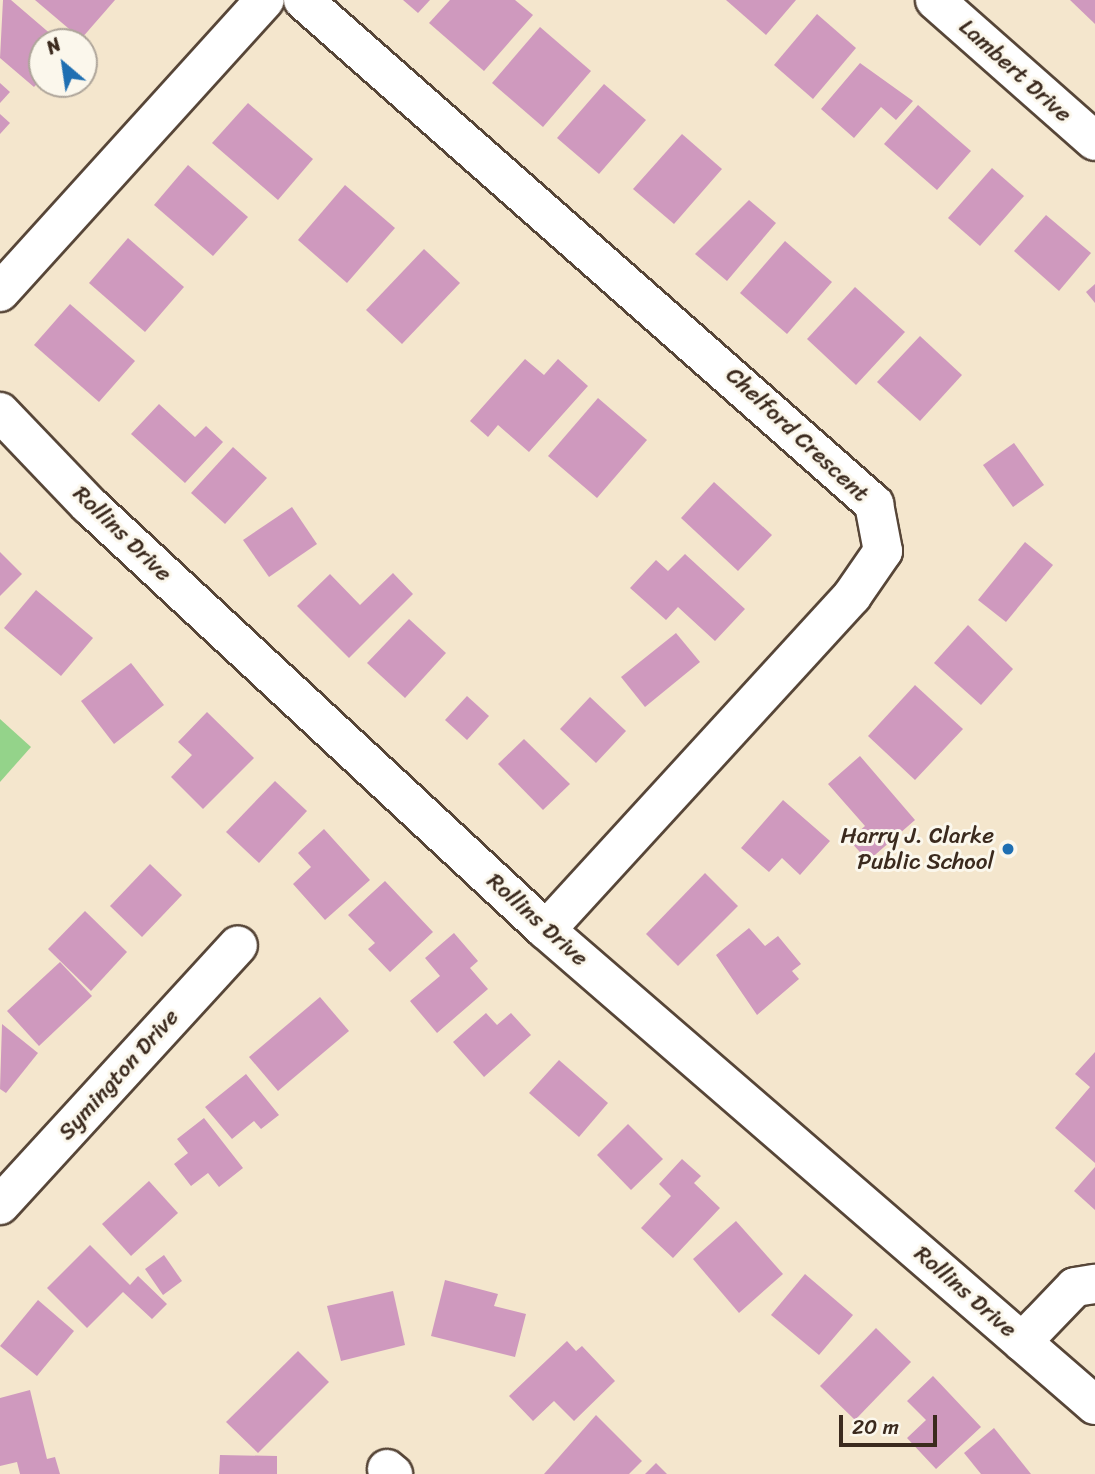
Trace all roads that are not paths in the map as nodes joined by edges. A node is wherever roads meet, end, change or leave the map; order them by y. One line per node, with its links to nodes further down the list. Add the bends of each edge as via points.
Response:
1 (265, 0): 5 (street)
2 (303, 0): 7 (street, Chelford Crescent, via 874,504 883,551 852,596)
3 (935, 0): 4 (street, Lambert Drive)
4 (1095, 141)
5 (0, 292)
6 (0, 412): 7 (street, Rollins Drive, via 89,505)
7 (546, 930): 11 (street, Rollins Drive)
8 (238, 945): 9 (street, Symington Drive)
9 (0, 1205)
10 (1095, 1284): 11 (street, via 1074,1287)
11 (1023, 1342): 12 (street, Rollins Drive)
12 (1095, 1405)

